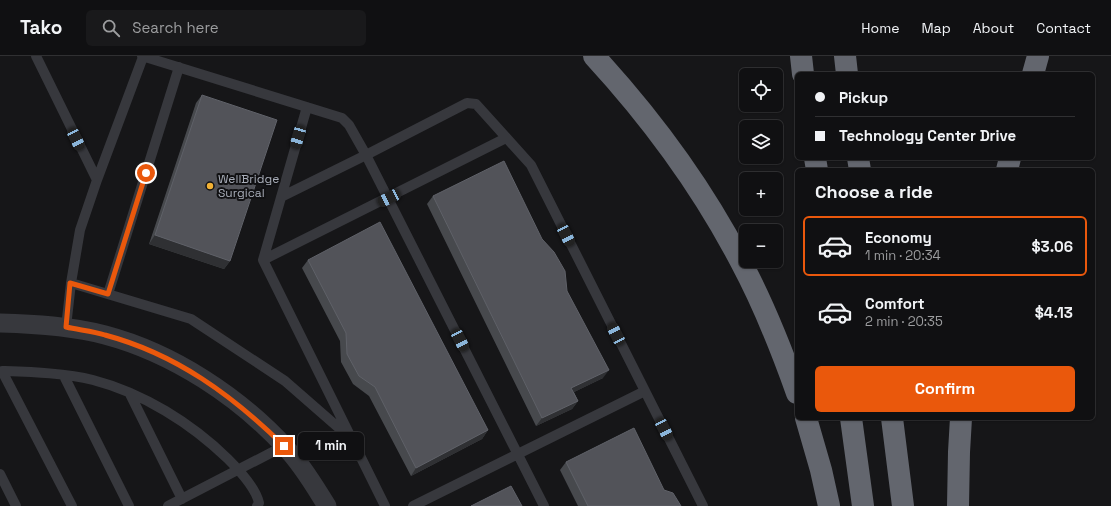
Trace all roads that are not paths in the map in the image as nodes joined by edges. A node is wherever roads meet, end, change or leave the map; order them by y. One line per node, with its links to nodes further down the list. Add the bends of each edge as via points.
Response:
1 (36, 56): 14 (lane)
2 (142, 56): 7 (lane); 14 (lane)
3 (594, 56): 24 (highway, via 657,129 727,236 760,302)
4 (801, 56): 8 (highway)
5 (845, 56): 9 (highway)
6 (1038, 56): 10 (highway)
7 (179, 67): 11 (lane); 19 (lane)
8 (803, 72)
9 (847, 72)
10 (1034, 72)
11 (307, 107): 13 (lane, via 342,118 350,124); 15 (lane)
12 (506, 138): 13 (lane, via 476,104 467,103); 16 (lane); 25 (lane, via 531,165)
13 (366, 155): 15 (lane); 16 (lane)
14 (97, 180): 18 (lane, via 80,230)
15 (281, 197): 17 (lane)
16 (389, 198): 17 (lane); 33 (lane)
17 (263, 260): 31 (lane)
18 (70, 283): 19 (lane); 21 (lane)
19 (108, 294): 31 (lane, via 191,319 285,381)
20 (0, 323): 21 (street)
21 (66, 327): 32 (street, via 105,335 174,361 236,402)
22 (1, 371): 23 (lane); 38 (lane)
23 (64, 376): 26 (lane, via 93,380); 39 (lane)
24 (795, 388)
25 (645, 391): 33 (lane); 46 (lane)
26 (130, 394): 34 (lane, via 146,400 198,433); 36 (lane)
27 (807, 420): 47 (highway)
28 (851, 420): 48 (highway)
29 (892, 420): 49 (highway)
30 (961, 420): 50 (highway)
31 (352, 440): 43 (lane)
32 (284, 446): 34 (lane); 42 (street)
33 (517, 453): 44 (lane); 45 (lane)
34 (238, 470): 36 (lane); 41 (lane, via 257,496)
35 (0, 474): 37 (lane)
36 (182, 499): 40 (lane)
37 (16, 506)
38 (72, 506)
39 (129, 506)
40 (168, 506)
41 (257, 506)
42 (327, 506)
43 (385, 506)
44 (412, 506)
45 (544, 506)
46 (702, 506)
47 (829, 506)
48 (863, 506)
49 (903, 506)
50 (958, 506)

